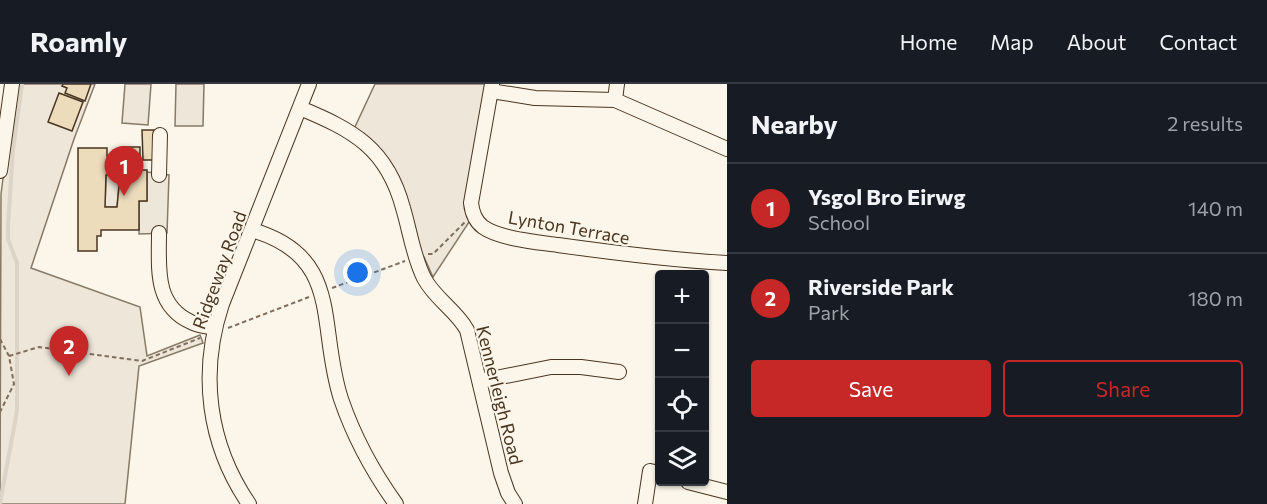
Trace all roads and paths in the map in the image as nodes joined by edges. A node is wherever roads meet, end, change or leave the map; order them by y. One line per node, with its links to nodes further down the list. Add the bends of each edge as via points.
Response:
1 (12, 84): 9 (street)
2 (309, 84): 6 (street, Ridgeway Road)
3 (617, 84): 5 (street)
4 (492, 87): 5 (street, via 536,98); 11 (street, via 471,203)
5 (615, 100): 8 (street)
6 (300, 108): 12 (street, Ridgeway Road); 14 (street, Kennerleigh Road, via 351,131 381,160 399,194)
7 (160, 135): 10 (street)
8 (727, 149)
9 (0, 171)
10 (159, 175)
11 (473, 214): 14 (path, via 433,254); 15 (street, Lynton Terrace, via 487,229 540,243)
12 (252, 230): 16 (street, via 281,241 297,253 313,271); 17 (street, Ridgeway Road)
13 (159, 234): 17 (street, via 159,281 171,309 191,323)
14 (417, 257): 16 (path); 21 (street, Kennerleigh Road, via 434,294 467,330)
15 (727, 263)
16 (321, 292): 17 (path); 28 (street, via 341,398 368,460)
17 (214, 331): 19 (path, via 142,361 39,347); 27 (street, Ridgeway Road, via 209,367 214,425 226,464)
18 (0, 339): 19 (path)
19 (9, 356): 22 (path, via 14,384)
20 (619, 372): 21 (street, via 558,366)
21 (481, 381): 26 (street, Kennerleigh Road)
22 (0, 412)
23 (655, 472): 29 (street, via 650,471)
24 (704, 486): 25 (street)
25 (727, 492)
26 (510, 502)
27 (249, 504)
28 (396, 504)
29 (645, 504)

